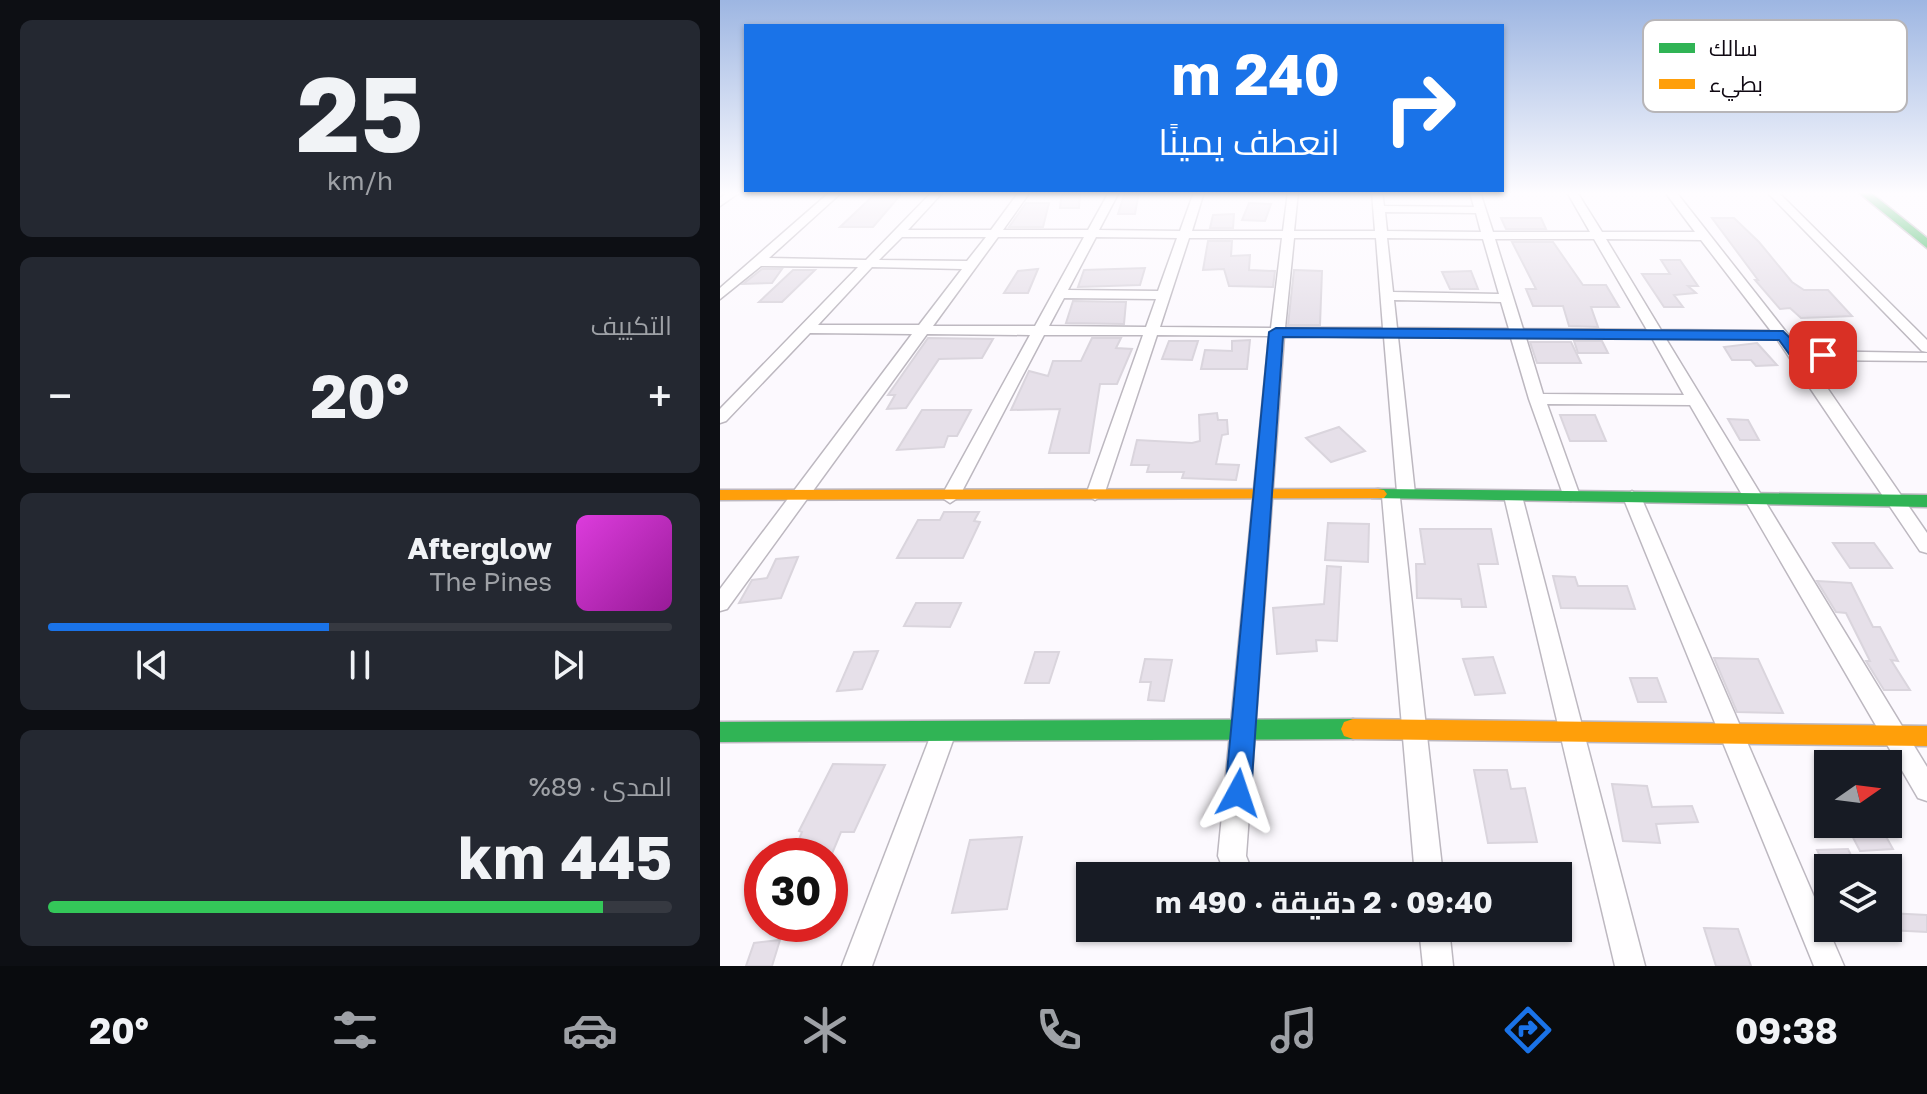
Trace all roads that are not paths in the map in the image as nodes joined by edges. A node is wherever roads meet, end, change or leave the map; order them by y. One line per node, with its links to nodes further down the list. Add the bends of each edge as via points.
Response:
1 (785, 237): 12 (street)
2 (895, 237): 13 (street)
3 (993, 237): 14 (street)
4 (1090, 237): 15 (street)
5 (1184, 237): 17 (street)
6 (1287, 237): 24 (street)
7 (1380, 237): 18 (street)
8 (1488, 237): 19 (street)
9 (1597, 237): 27 (street)
10 (1706, 237): 28 (street)
11 (1817, 237): 29 (street)
12 (757, 262): 13 (street); 16 (street)
13 (870, 263): 14 (street); 20 (street)
14 (972, 265): 21 (street)
15 (1058, 294): 17 (street); 22 (street)
16 (720, 295)
17 (1165, 295): 23 (street)
18 (1387, 296): 19 (street); 25 (street)
19 (1507, 298): 26 (street)
20 (807, 329): 21 (street); 34 (street)
21 (926, 330): 22 (street); 35 (street)
22 (1039, 330): 23 (street); 42 (street)
23 (1153, 331): 24 (street); 37 (street)
24 (1276, 332): 25 (street); 39 (street)
25 (1389, 332): 26 (street); 38 (street)
26 (1519, 334): 27 (street); 32 (street)
27 (1654, 334): 28 (street); 33 (street)
28 (1783, 335): 30 (street)
29 (1927, 348)
30 (1797, 355): 31 (street); 45 (street)
31 (1927, 357)
32 (1537, 399): 33 (street); 41 (street)
33 (1694, 400): 44 (street)
34 (720, 418)
35 (801, 494): 36 (street); 42 (street); 48 (street)
36 (720, 495)
37 (1095, 495): 39 (street); 42 (street)
38 (1398, 495): 39 (street); 40 (street); 50 (street)
39 (1264, 496): 49 (street)
40 (1513, 496): 41 (street); 53 (street)
41 (1571, 496): 43 (street)
42 (950, 497)
43 (1632, 497): 44 (street); 55 (street)
44 (1751, 497): 45 (street); 54 (street)
45 (1897, 501): 46 (street); 47 (street)
46 (1927, 501)
47 (1927, 547)
48 (720, 604)
49 (1244, 729): 50 (street); 52 (street); 58 (street)
50 (1413, 729): 53 (street); 59 (street)
51 (720, 732): 52 (street)
52 (944, 732): 61 (street)
53 (1571, 732): 55 (street); 63 (street)
54 (1895, 735): 55 (street); 56 (street); 57 (street)
55 (1732, 736): 64 (street)
56 (1927, 736)
57 (1927, 790)
58 (1234, 862)
59 (1427, 862)
60 (1435, 942): 62 (street)
61 (857, 966)
62 (1438, 966)
63 (1630, 966)
64 (1829, 966)

